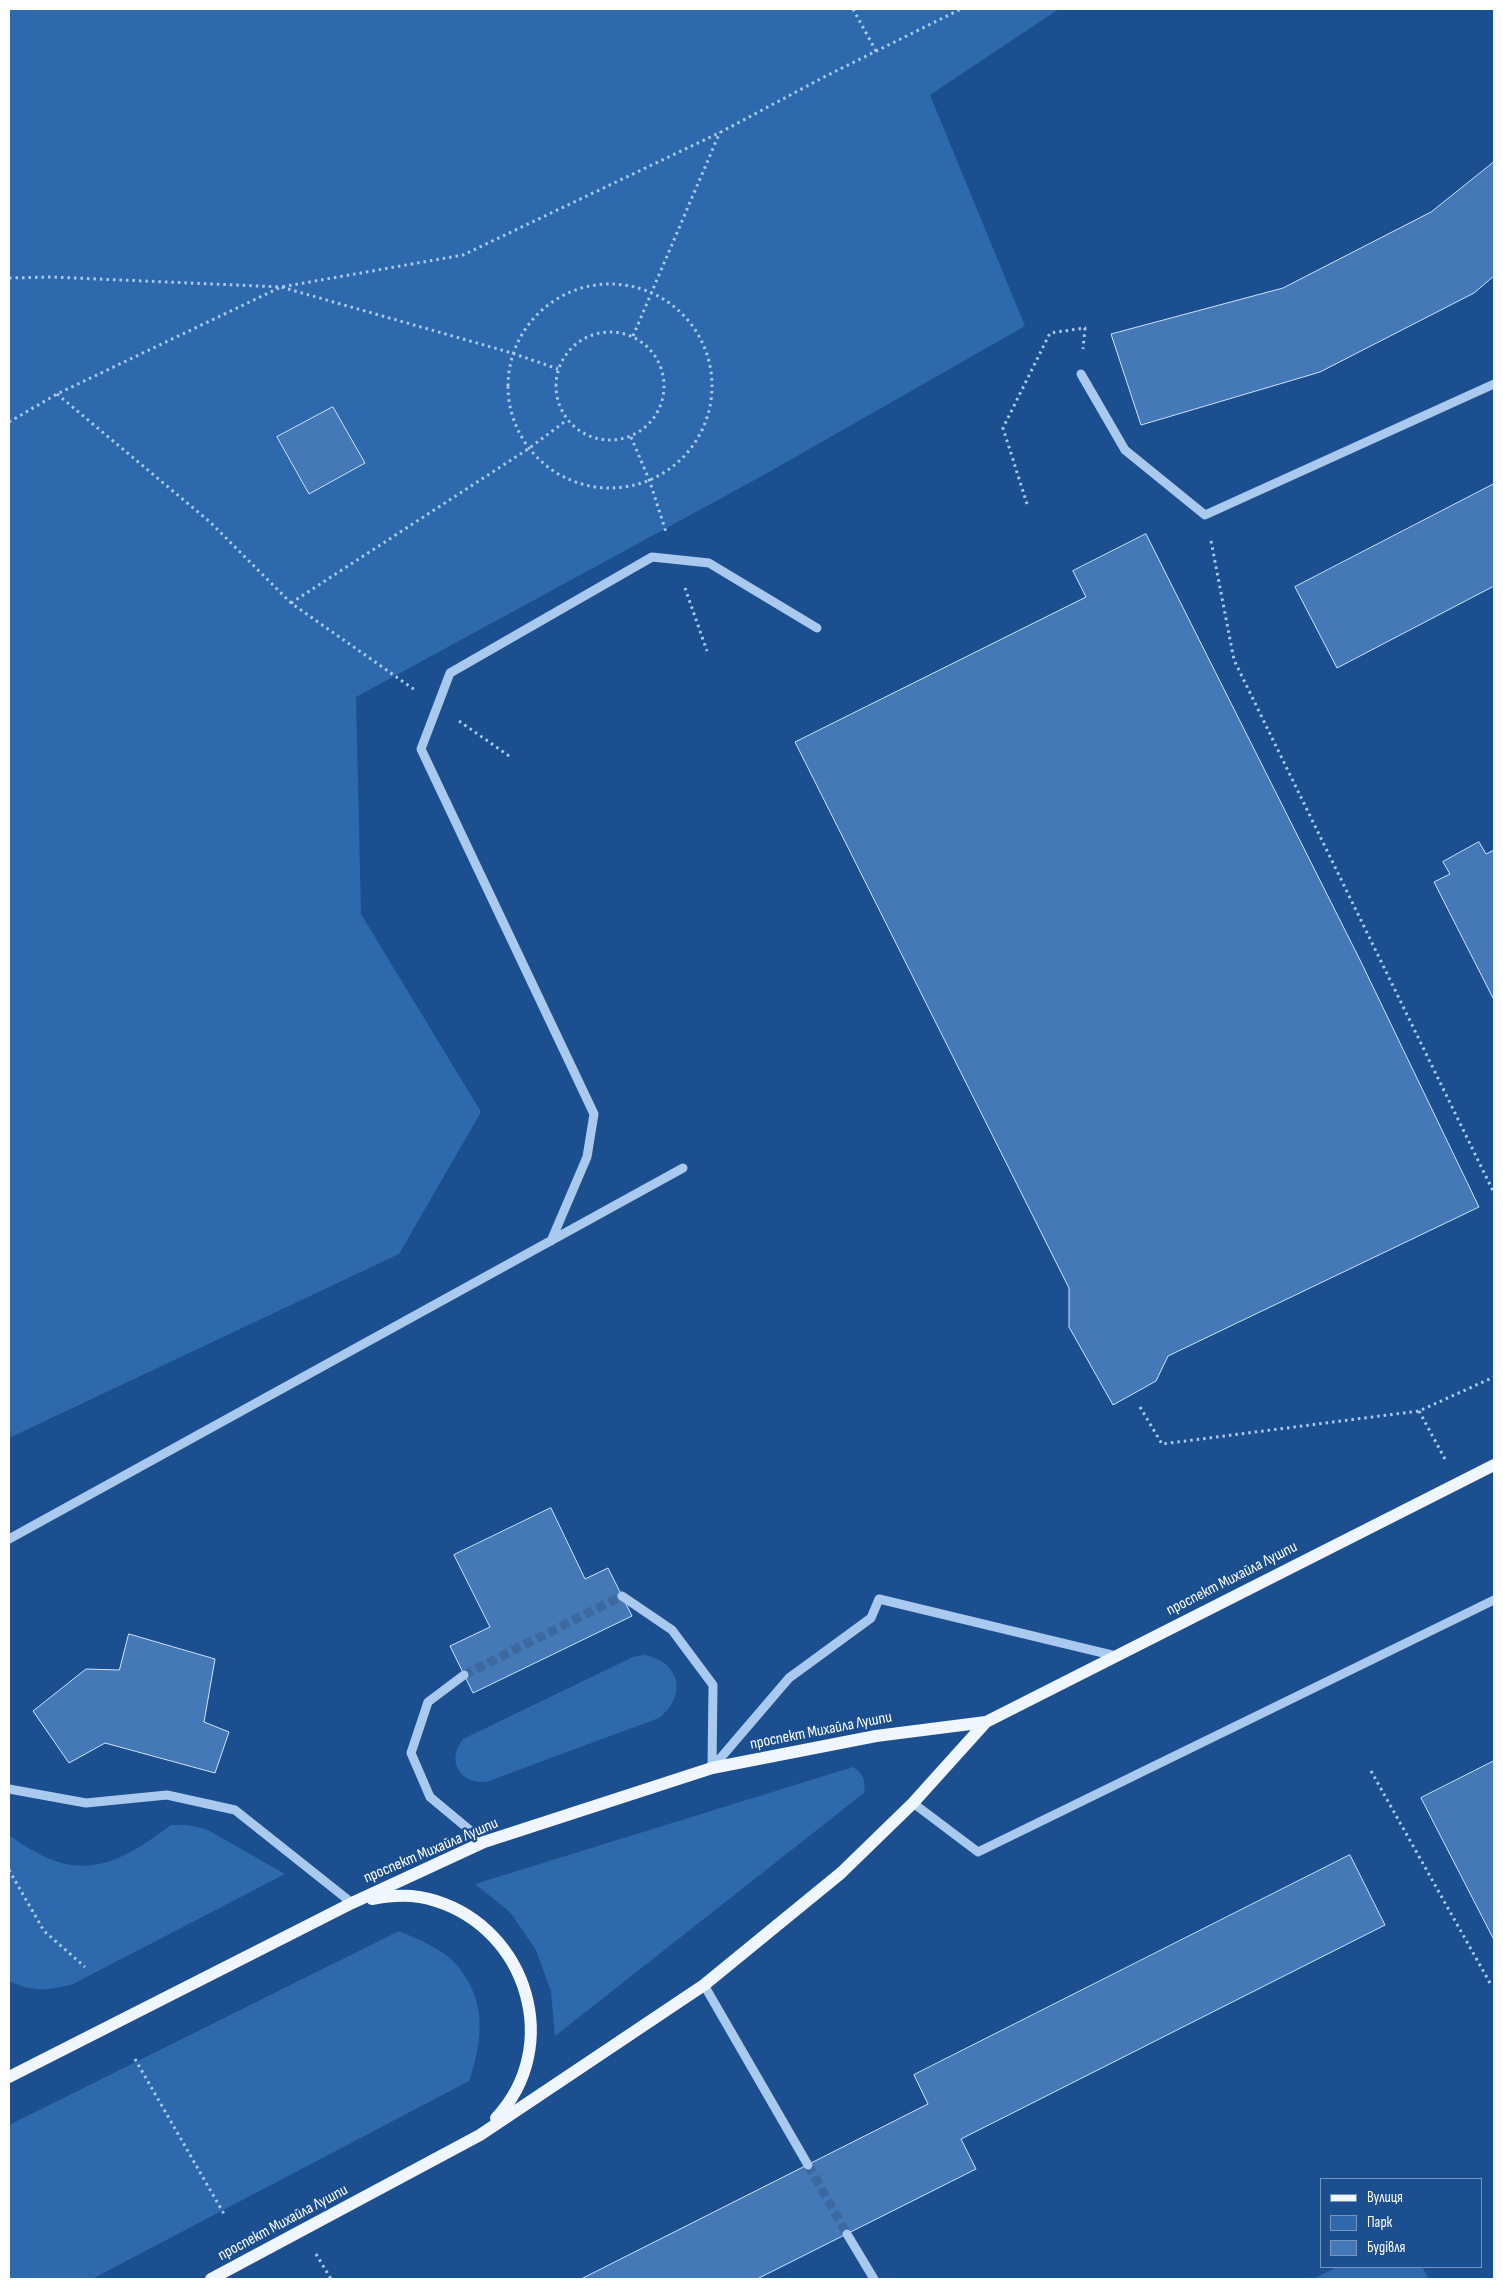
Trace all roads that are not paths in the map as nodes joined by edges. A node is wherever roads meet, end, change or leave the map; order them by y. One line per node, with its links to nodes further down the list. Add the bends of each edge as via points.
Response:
1 (1081, 374): 2 (lane, via 1125,450 1205,515)
2 (1494, 384)
3 (817, 628): 5 (lane, via 709,563 652,557 450,673 421,749 594,1114 587,1157)
4 (683, 1168): 5 (lane)
5 (551, 1240): 7 (lane)
6 (1494, 1465): 10 (main road, проспект Михайла Лушпи)
7 (9, 1539)
8 (622, 1596): 13 (lane, via 672,1630 714,1685)
9 (1494, 1600): 15 (lane, via 978,1852)
10 (1116, 1656): 12 (main road, проспект Михайла Лушпи); 13 (lane, via 879,1599 872,1618 789,1678)
11 (464, 1675): 16 (lane, via 428,1702 411,1753 430,1797)
12 (986, 1722): 13 (main road, проспект Михайла Лушпи, via 876,1736); 15 (main road, проспект Михайла Лушпи)
13 (712, 1768): 16 (main road, проспект Михайла Лушпи)
14 (9, 1789): 17 (lane, via 86,1802 167,1795 235,1810)
15 (913, 1803): 18 (main road, проспект Михайла Лушпи, via 841,1873)
16 (484, 1842): 17 (main road, проспект Михайла Лушпи)
17 (352, 1903): 19 (main road, проспект Михайла Лушпи); 20 (main road, via 394,1895 435,1900 474,1918 504,1947 524,1984 529,2008 532,2025 527,2066 509,2104)
18 (704, 1985): 20 (main road, проспект Михайла Лушпи); 21 (lane)
19 (9, 2077)
20 (480, 2135): 23 (main road, проспект Михайла Лушпи)
21 (808, 2165)
22 (847, 2234): 24 (lane)
23 (211, 2279)
24 (874, 2279)

